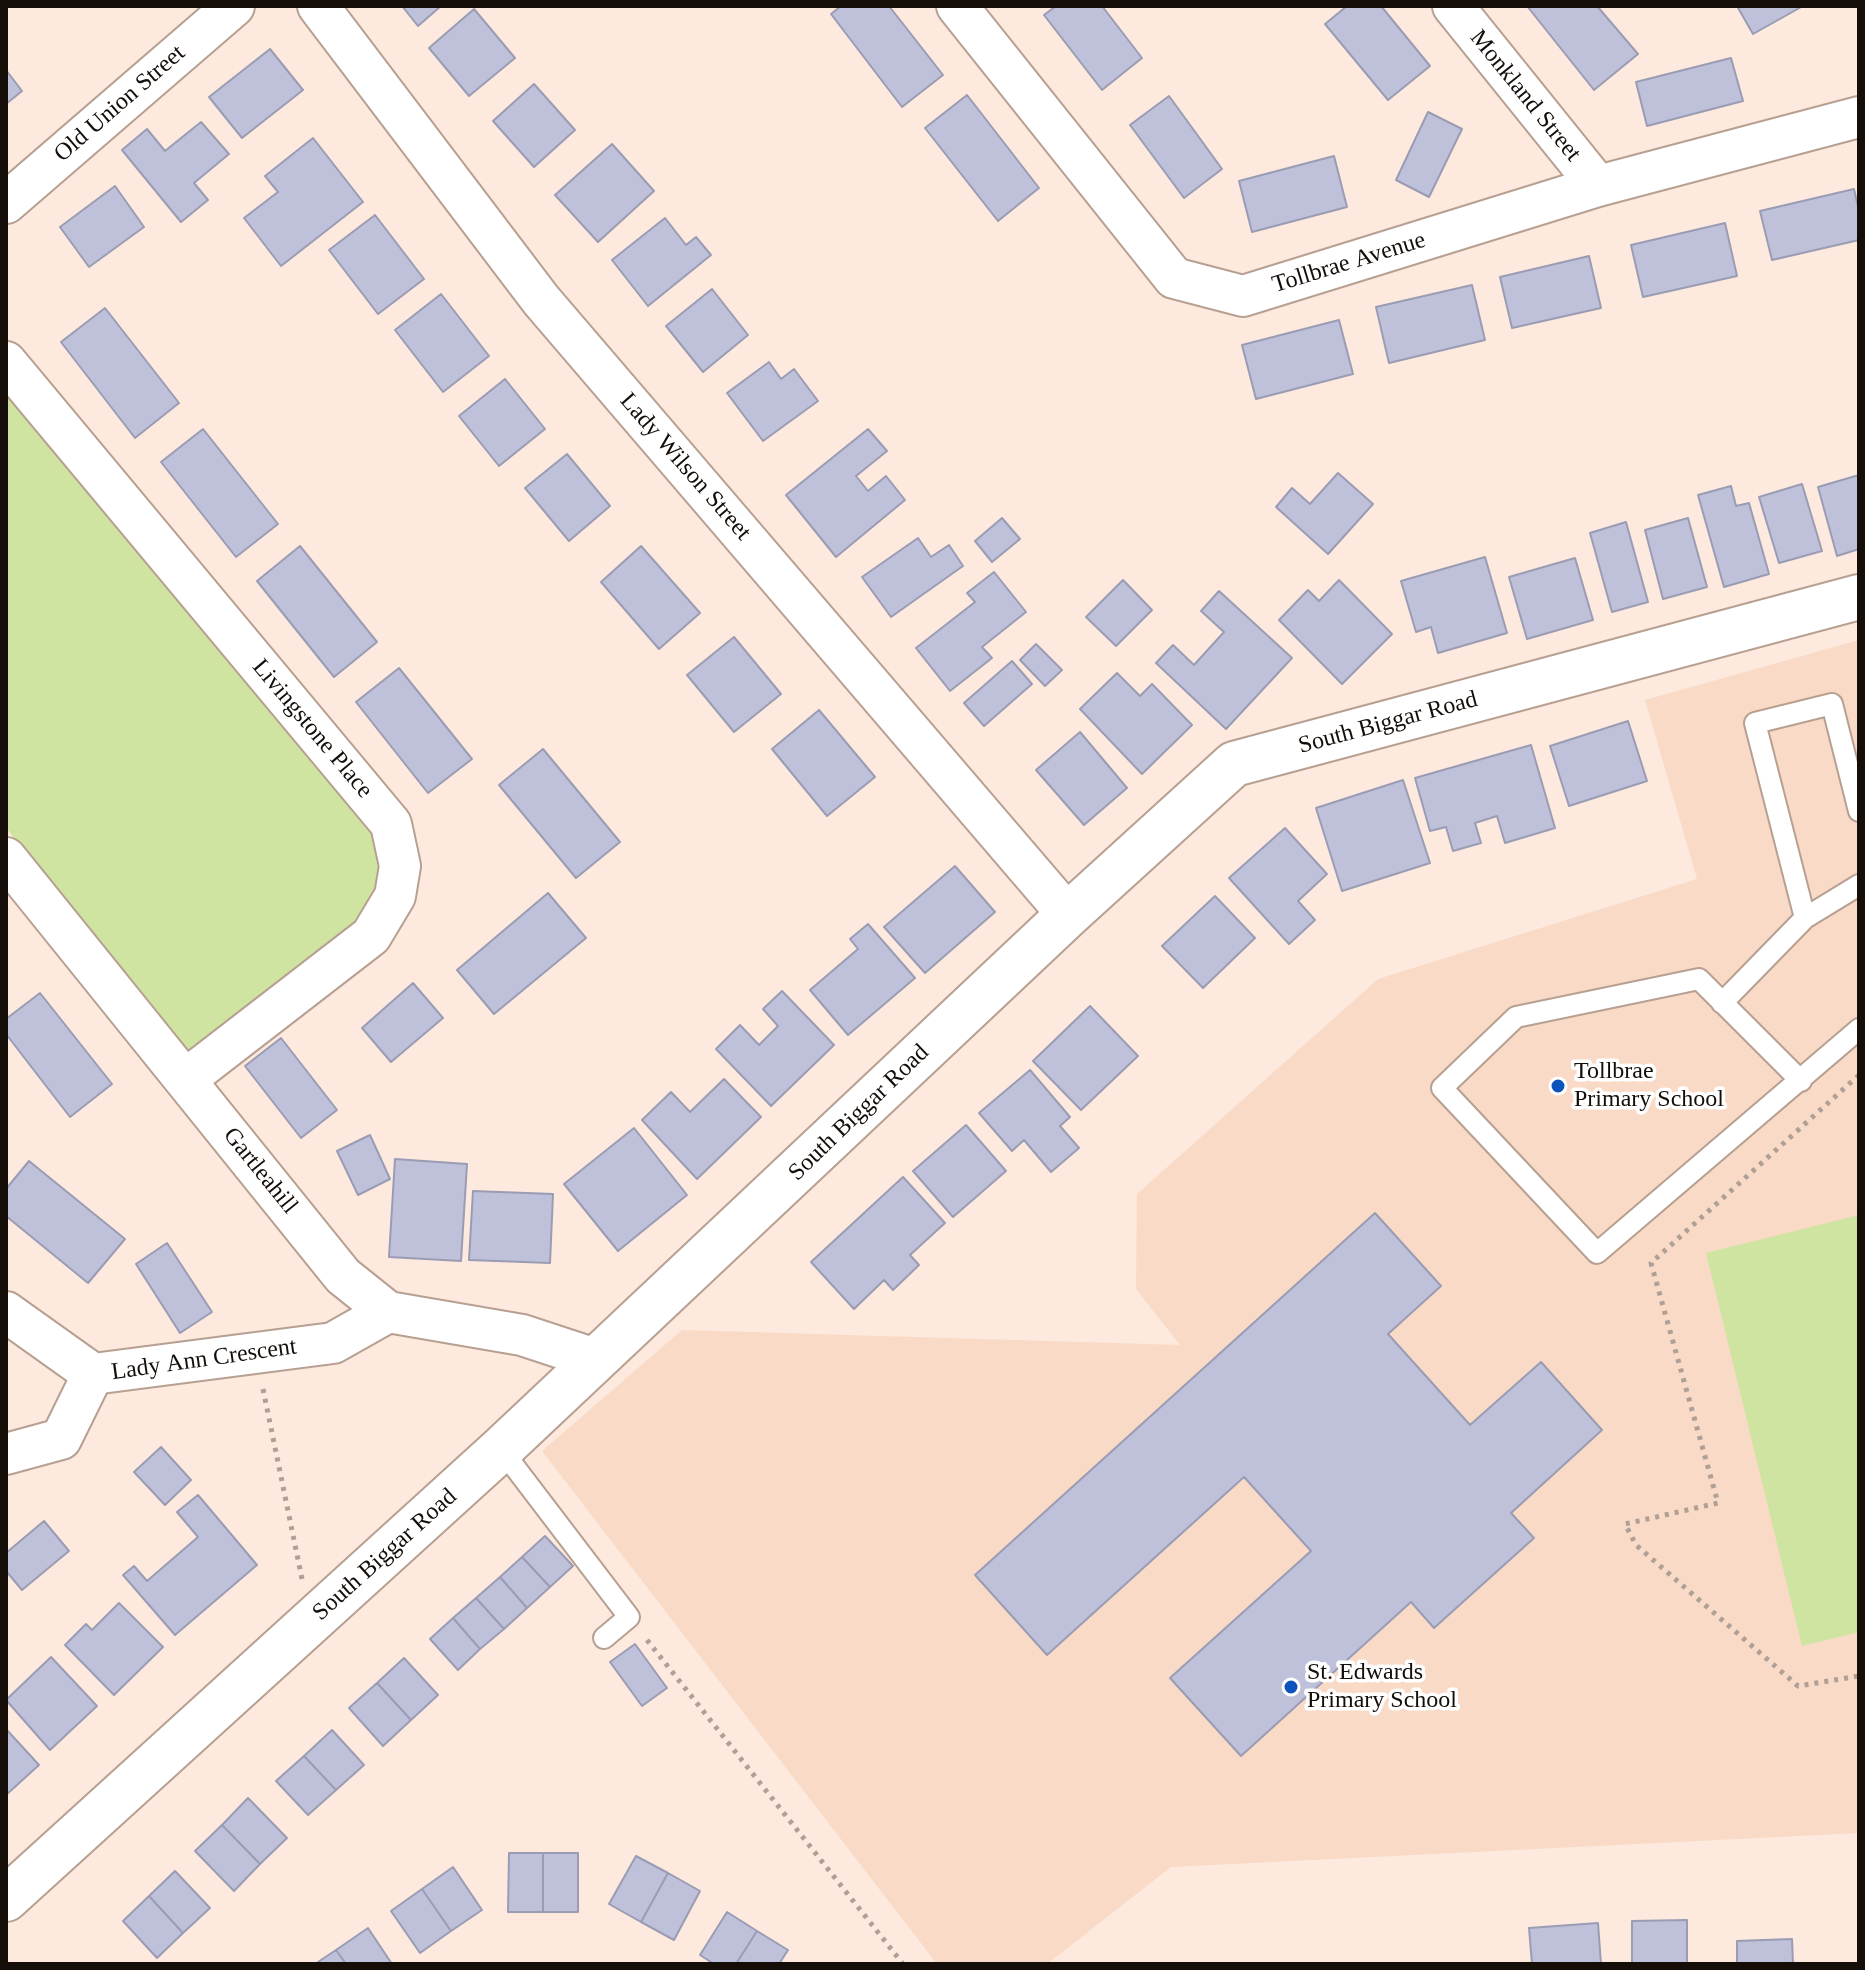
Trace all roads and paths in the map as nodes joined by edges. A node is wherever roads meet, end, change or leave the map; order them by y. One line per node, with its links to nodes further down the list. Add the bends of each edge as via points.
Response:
1 (234, 6): 7 (street, Old Union Street)
2 (318, 6): 13 (street, Lady Wilson Street, via 541,300)
3 (957, 6): 6 (street, Tollbrae Avenue, via 1174,278 1243,296)
4 (1453, 6): 6 (street, Monkland Street)
5 (1859, 117): 6 (street, Tollbrae Avenue)
6 (1598, 186)
7 (6, 203)
8 (6, 362): 18 (street, Livingstone Place, via 391,824 400,866 395,896 371,936)
9 (1859, 597): 13 (street, South Biggar Road, via 1234,764)
10 (1859, 811): 14 (lane, via 1832,704 1755,723)
11 (6, 858): 18 (street, Gartleahill)
12 (1859, 885): 14 (lane)
13 (1068, 915): 23 (street, South Biggar Road)
14 (1805, 918): 15 (lane)
15 (1722, 1003): 19 (lane); 19 (lane, via 1699,979 1516,1017 1442,1088 1597,1253)
16 (1859, 1029): 19 (lane)
17 (1859, 1075): 30 (path, via 1651,1263 1718,1503 1625,1524 1636,1545 1798,1686)
18 (186, 1079): 21 (street, Gartleahill, via 343,1276)
19 (1801, 1081)
20 (6, 1312): 24 (street)
21 (388, 1312): 22 (street, Lady Ann Crescent, via 333,1343); 23 (street, Gartleahill, via 522,1335)
22 (259, 1352): 24 (street, Lady Ann Crescent); 28 (path)
23 (595, 1359): 25 (street, South Biggar Road)
24 (93, 1374): 26 (street, Lady Ann Crescent, via 61,1439)
25 (501, 1449): 27 (lane); 28 (street, South Biggar Road)
26 (6, 1454)
27 (629, 1617): 29 (lane); 32 (path)
28 (311, 1622): 31 (street, South Biggar Road)
29 (604, 1638)
30 (1859, 1676)
31 (6, 1899)
32 (903, 1964)

